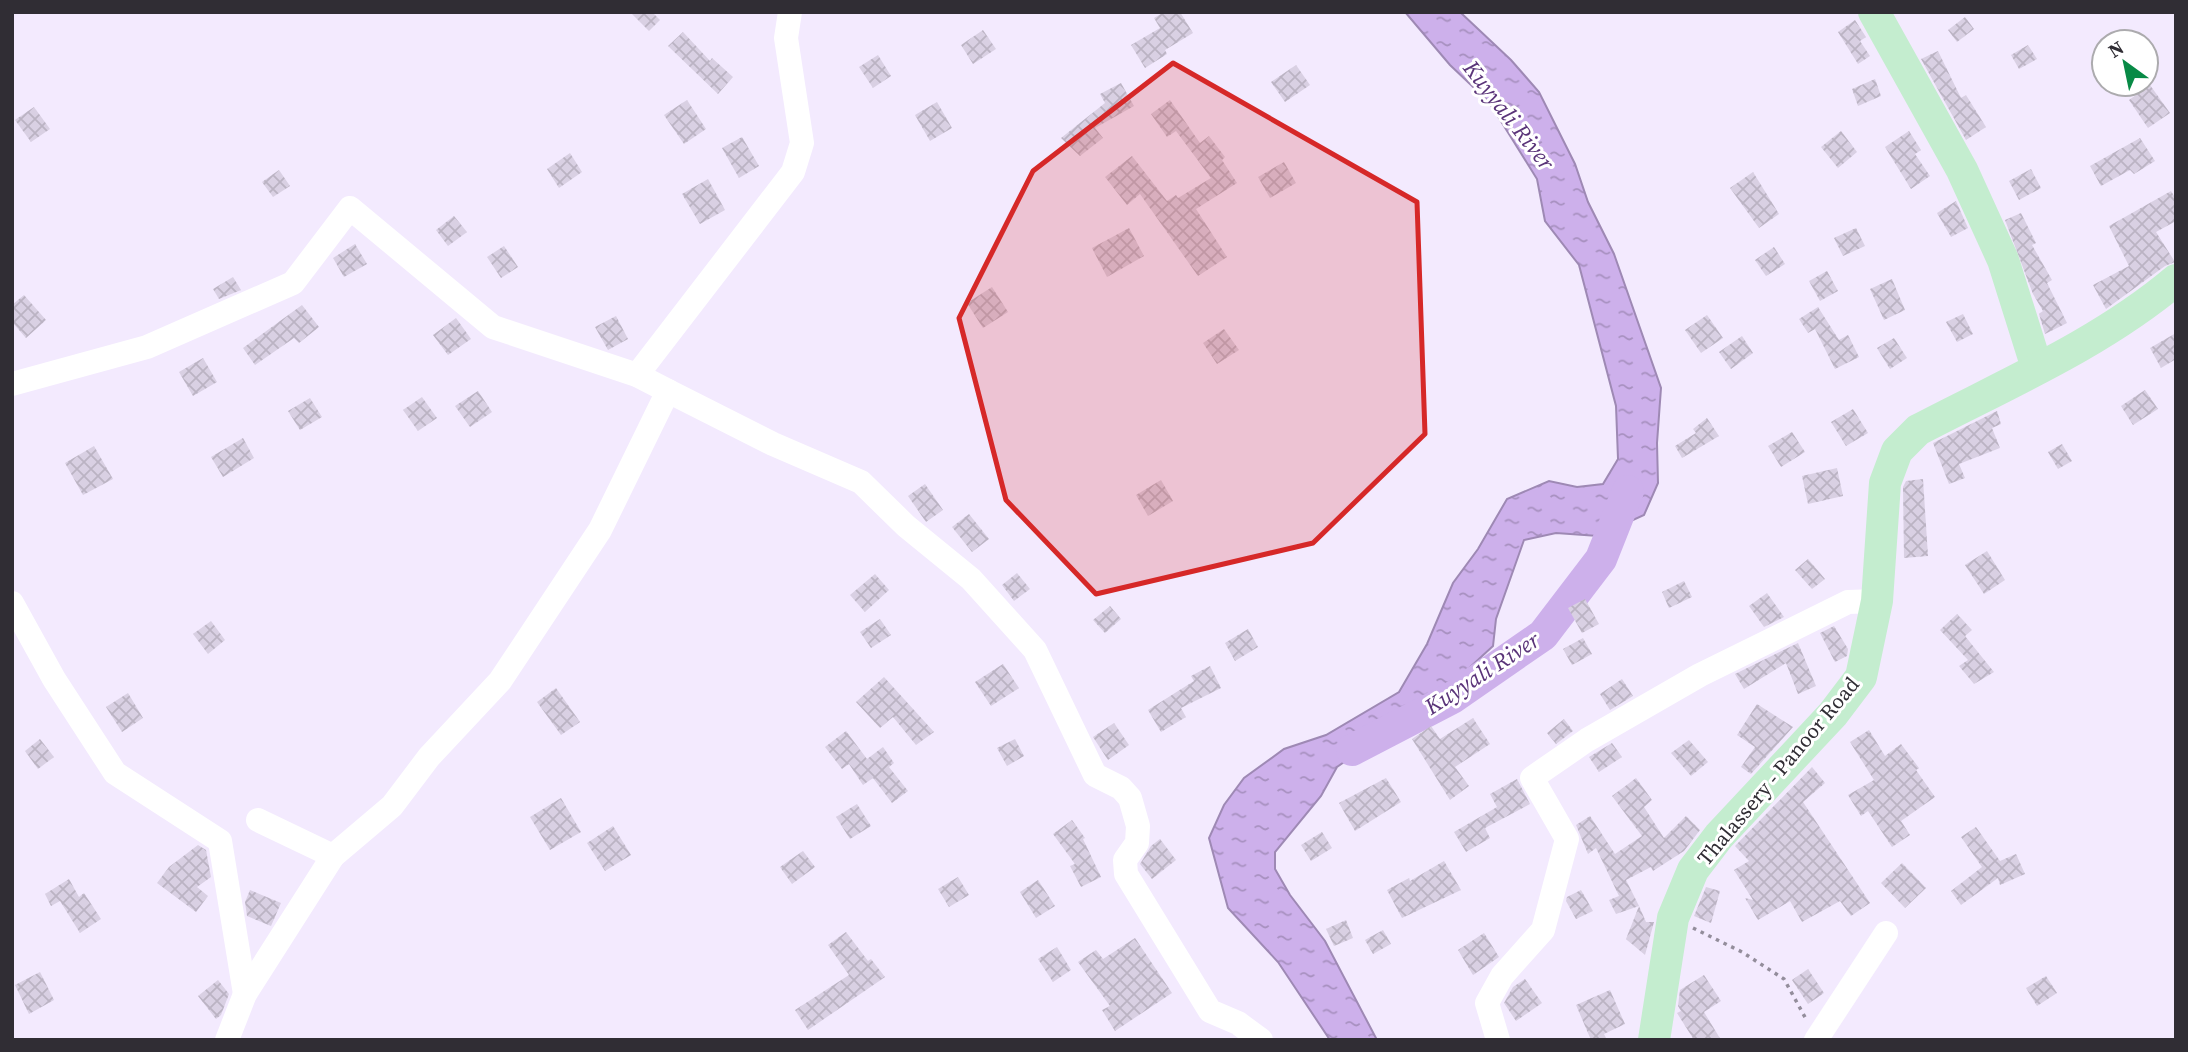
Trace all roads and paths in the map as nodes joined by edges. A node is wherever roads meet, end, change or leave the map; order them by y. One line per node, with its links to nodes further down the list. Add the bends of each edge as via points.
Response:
1 (790, 12): 5 (street, via 786,38 802,143 793,172)
2 (1874, 12): 4 (main road, via 1973,193 2003,260)
3 (2176, 280): 4 (main road, Thalassery - Panoor Road, via 2150,302)
4 (2037, 368): 8 (main road, Thalassery - Panoor Road, via 1918,429 1897,451 1885,483)
5 (637, 375): 6 (street, via 493,327 350,208 293,282 146,346); 7 (street)
6 (12, 384)
7 (668, 391): 11 (street, via 600,530 500,681 429,757 392,806); 17 (street, via 861,482 971,579 1035,650 1095,775 1130,798 1138,843 1125,860 1126,874 1210,1011)
8 (1877, 601): 12 (main road, Thalassery - Panoor Road, via 1861,677 1833,714 1719,836 1693,870); 18 (street, via 1848,602 1700,675 1587,740 1532,778 1567,839 1543,930 1502,976 1487,1003)
9 (12, 603): 14 (street, via 115,773 220,841)
10 (258, 820): 11 (street)
11 (333, 856): 14 (street)
12 (1673, 918): 15 (path, via 1784,979); 19 (main road, Thalassery - Panoor Road)
13 (1886, 933): 15 (street)
14 (245, 994): 16 (street)
15 (1819, 1036)
16 (227, 1040)
17 (1261, 1040)
18 (1498, 1040)
19 (1654, 1040)

